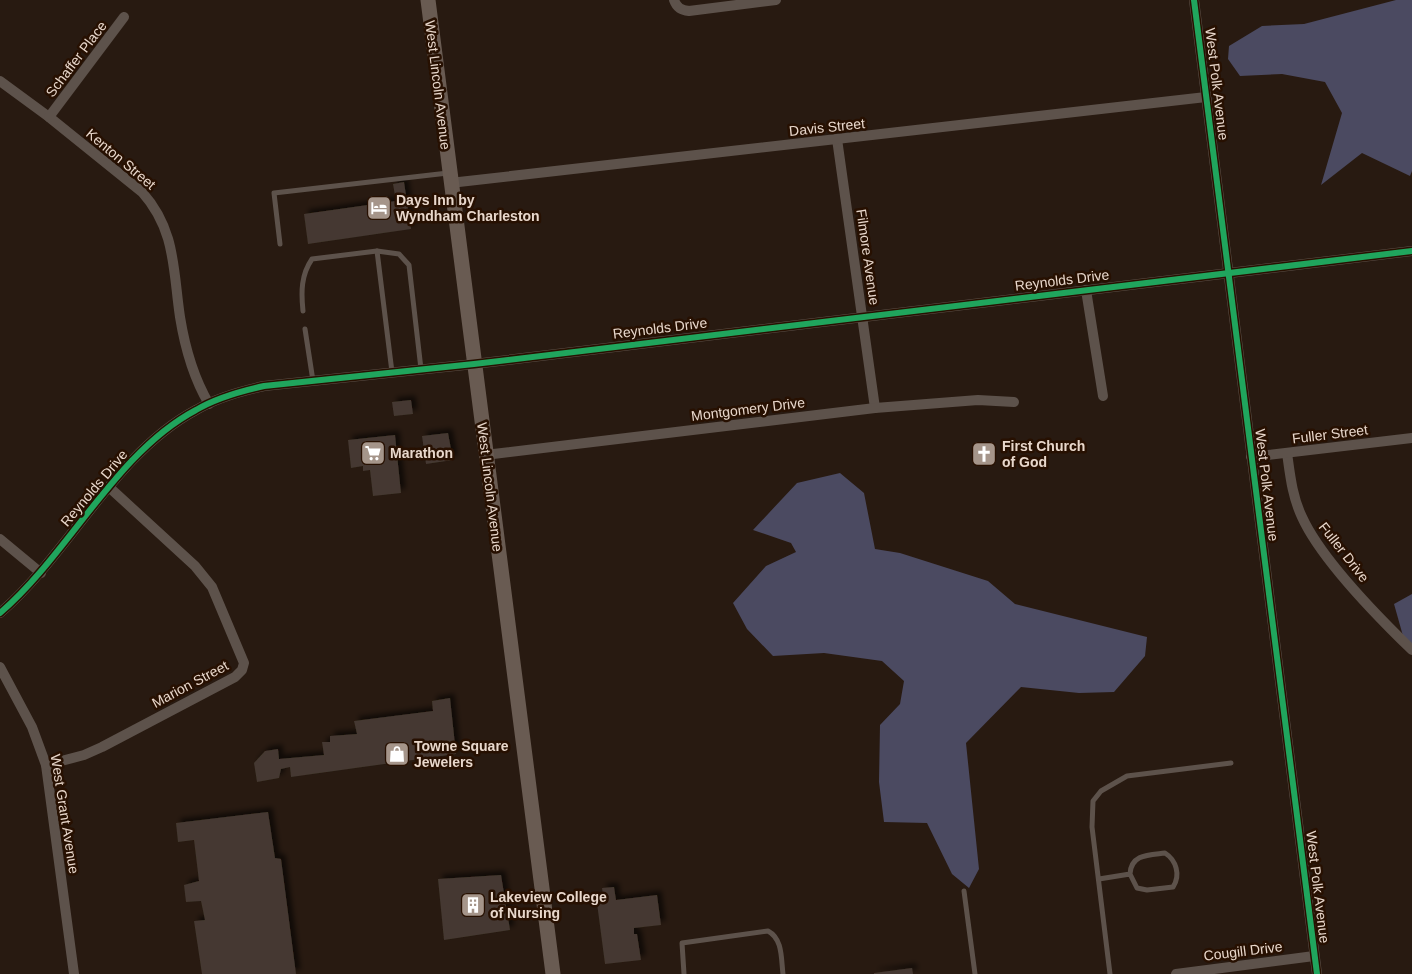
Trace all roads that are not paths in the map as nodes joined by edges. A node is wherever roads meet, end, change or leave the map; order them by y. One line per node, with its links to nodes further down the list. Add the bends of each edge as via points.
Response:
1 (428, 0): 10 (main road, West Lincoln Avenue)
2 (674, 0): 3 (street, via 676,6 688,11)
3 (776, 0)
4 (1194, 0): 7 (street, West Polk Avenue)
5 (124, 17): 8 (street, Schaffer Place)
6 (0, 82): 8 (street, Kenton Street)
7 (1206, 97): 9 (street, Davis Street); 14 (street, West Polk Avenue)
8 (49, 117): 25 (street, Kenton Street, via 142,192 162,218 172,250 185,343 200,389)
9 (837, 140): 10 (street, Davis Street); 17 (street, Filmore Avenue)
10 (450, 178): 11 (lane, via 274,193); 19 (main road, West Lincoln Avenue)
11 (280, 244)
12 (377, 251): 16 (lane, via 312,259 304,270); 20 (lane, via 399,254 409,265); 21 (lane)
13 (1412, 251): 14 (street, Reynolds Drive)
14 (1228, 273): 15 (street, Reynolds Drive); 30 (street, West Polk Avenue)
15 (1086, 290): 17 (street, Reynolds Drive); 23 (street, Reynolds Drive)
16 (303, 312)
17 (863, 316): 19 (street, Reynolds Drive); 26 (street, Filmore Avenue)
18 (305, 329): 22 (lane)
19 (474, 364): 20 (street, Reynolds Drive); 29 (main road, West Lincoln Avenue)
20 (421, 369): 21 (street, Reynolds Drive)
21 (392, 372): 22 (street, Reynolds Drive)
22 (313, 380): 25 (street, Reynolds Drive, via 241,391)
23 (1103, 396)
24 (1014, 402): 26 (street, Montgomery Drive, via 978,400)
25 (210, 404): 31 (street, Reynolds Drive, via 196,409 145,448)
26 (875, 408): 29 (street, Montgomery Drive)
27 (1412, 438): 28 (street, Fuller Street)
28 (1287, 453): 30 (street, Fuller Street); 35 (street, Fuller Drive, via 1294,496 1312,537)
29 (485, 455): 44 (main road, West Lincoln Avenue)
30 (1251, 457): 42 (street, West Polk Avenue)
31 (110, 488): 33 (street, Reynolds Drive); 38 (street, Marion Street, via 195,566 212,586 244,663 235,677 102,747)
32 (0, 539): 33 (street)
33 (41, 572): 34 (street, Reynolds Drive)
34 (0, 613)
35 (1412, 650)
36 (0, 667): 38 (street, West Grant Avenue, via 32,727)
37 (1231, 763): 40 (lane, via 1127,776 1101,791 1093,801 1092,809)
38 (46, 765): 43 (street, West Grant Avenue)
39 (1130, 874): 39 (lane, via 1134,861 1140,856 1165,853 1175,862 1177,878 1173,887 1147,890 1137,888); 40 (lane)
40 (1099, 879): 48 (lane)
41 (964, 891): 47 (lane)
42 (1314, 956): 49 (street, Cougill Drive); 50 (street, West Polk Avenue)
43 (74, 974)
44 (553, 974)
45 (684, 974): 46 (lane, via 682,943 768,931 779,941)
46 (783, 974)
47 (975, 974)
48 (1110, 974)
49 (1176, 974)
50 (1317, 974)

